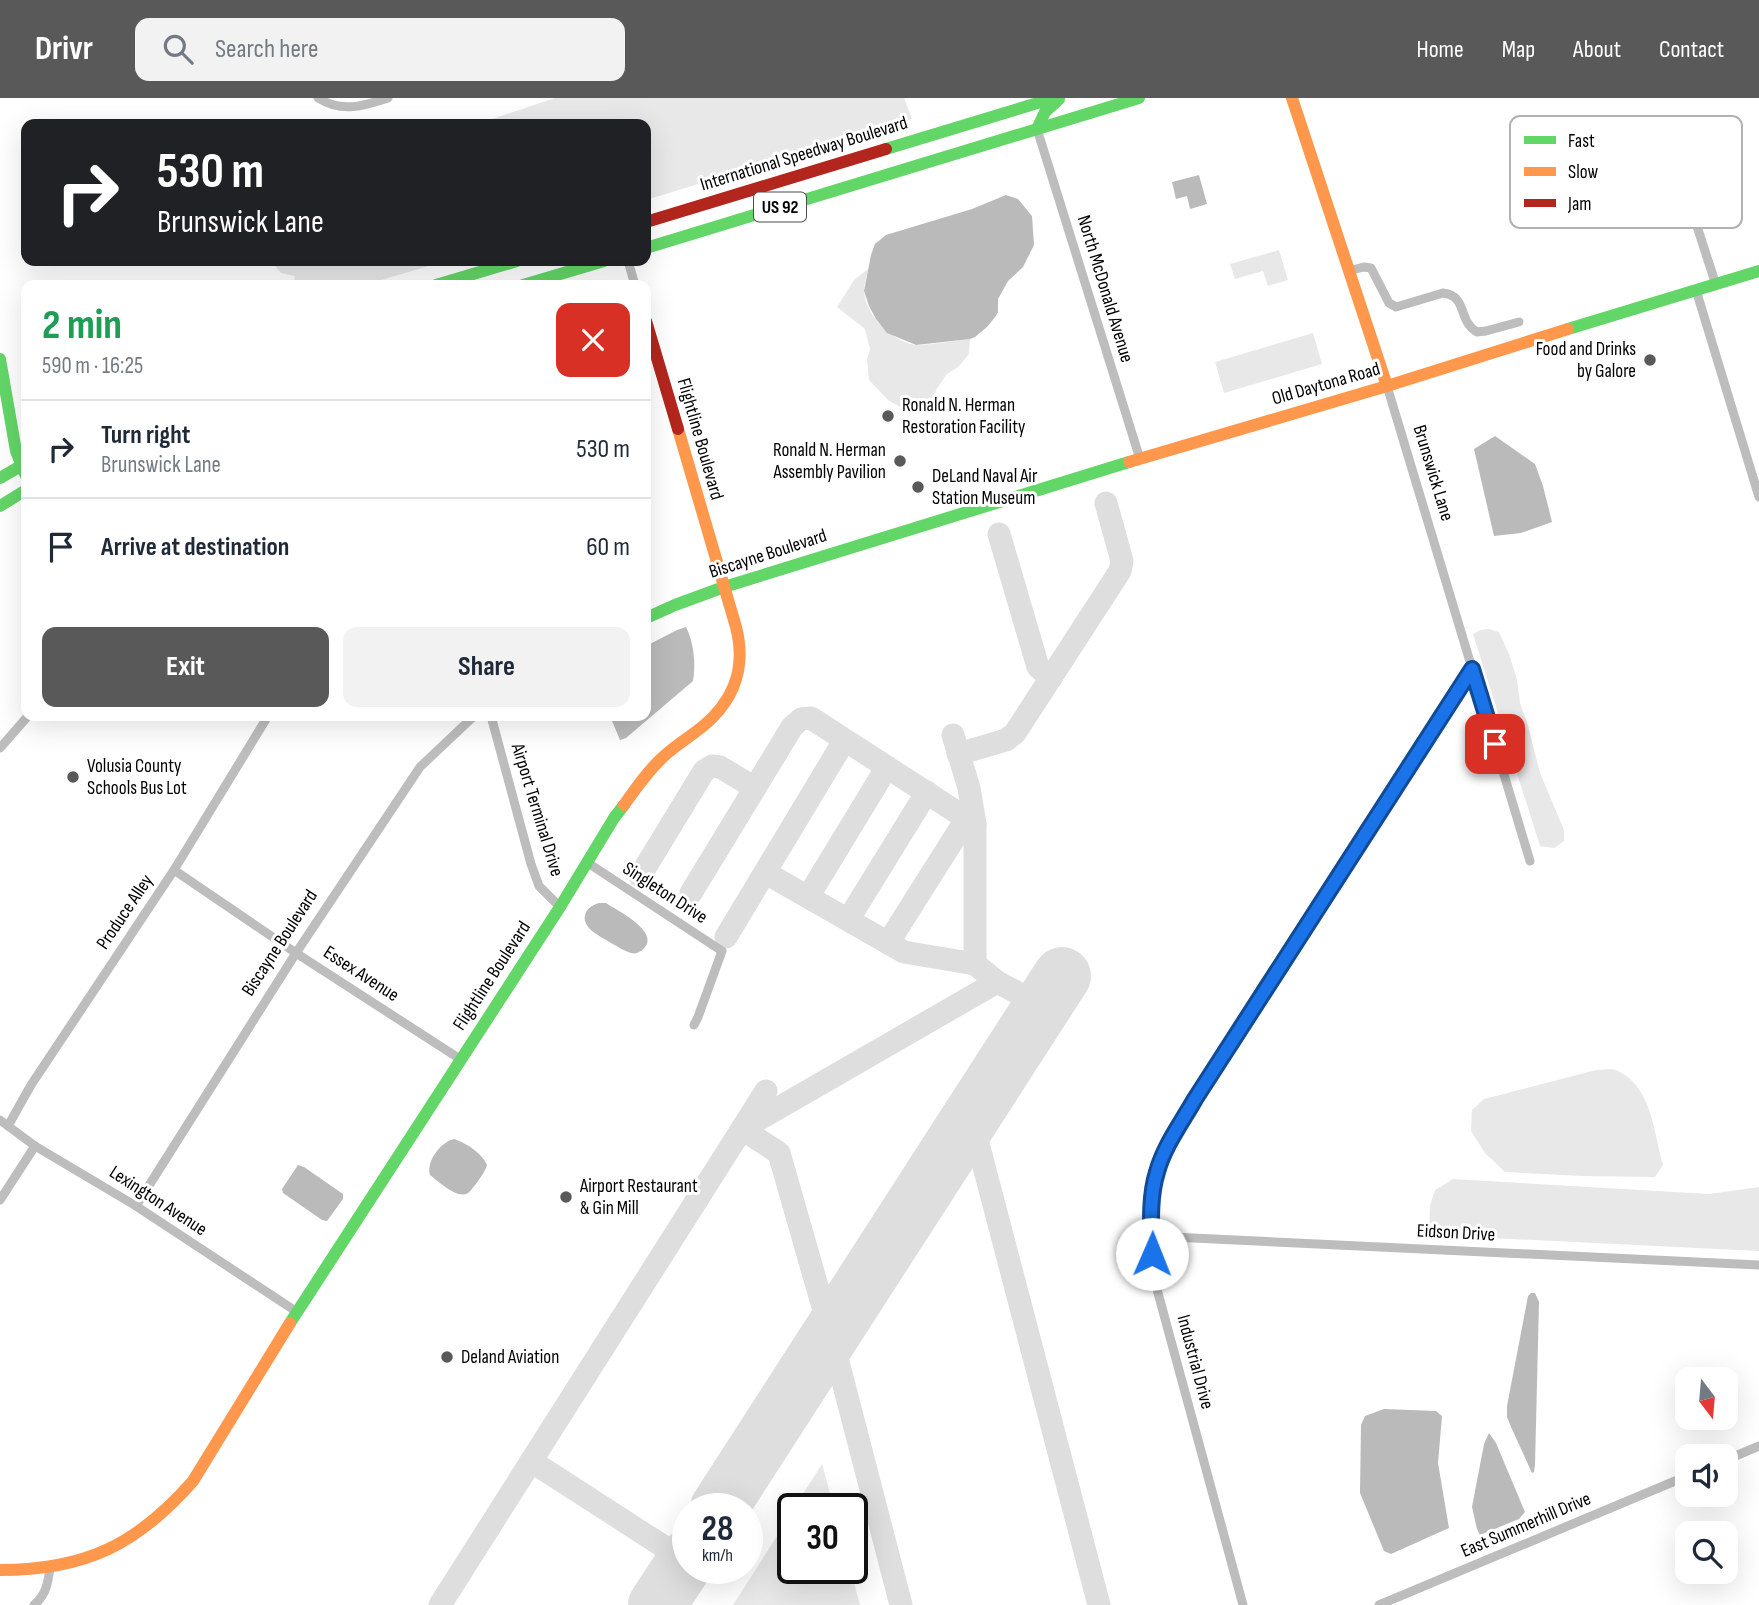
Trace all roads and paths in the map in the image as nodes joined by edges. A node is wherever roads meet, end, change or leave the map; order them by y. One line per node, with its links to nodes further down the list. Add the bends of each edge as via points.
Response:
1 (318, 98): 2 (street, via 341,107 360,107)
2 (388, 98)
3 (1054, 98): 7 (street, International Speedway Boulevard / US 92)
4 (1060, 98): 8 (street, via 1045,110)
5 (1139, 98): 8 (street, US 92)
6 (1292, 98): 15 (street, Brunswick Lane)
7 (1028, 102): 9 (street, via 1020,125); 10 (street, International Speedway Boulevard / US 92)
8 (1037, 129): 9 (street, US 92); 25 (street, North McDonald Avenue)
9 (1001, 139): 12 (street, US 92)
10 (651, 220)
11 (1698, 228): 19 (street)
12 (651, 246)
13 (500, 266): 17 (street)
14 (587, 266): 18 (street)
15 (1348, 271): 21 (street, via 1371,268 1389,303 1396,307 1450,294 1458,300 1467,324 1477,332); 24 (street, Brunswick Lane)
16 (1759, 271): 19 (street, Old Daytona Road)
17 (453, 280)
18 (540, 280)
19 (1716, 285): 20 (street, Old Daytona Road)
20 (1696, 290): 24 (street, Old Daytona Road); 30 (street)
21 (1519, 322)
22 (651, 338): 33 (street, Flightline Boulevard)
23 (0, 359): 26 (street)
24 (1387, 386): 25 (street, Old Daytona Road); 35 (street, Brunswick Lane)
25 (1140, 459): 32 (street, Old Daytona Road)
26 (21, 462)
27 (21, 469): 28 (street)
28 (0, 478)
29 (21, 493): 31 (street)
30 (1759, 497)
31 (0, 506)
32 (903, 532): 33 (street, Biscayne Boulevard)
33 (724, 587): 34 (street, Biscayne Boulevard); 42 (street, Flightline Boulevard, via 740,643 736,684 712,718 643,776)
34 (651, 616)
35 (1472, 669): 41 (street, Brunswick Lane); 52 (street, Industrial Drive, via 1195,1099 1157,1170)
36 (24, 721): 40 (street)
37 (265, 721): 43 (street, Produce Alley)
38 (469, 721): 45 (street, Biscayne Boulevard, via 420,767)
39 (492, 721): 44 (street, Airport Terminal Drive, via 539,886)
40 (0, 748)
41 (1530, 861)
42 (588, 863): 44 (street, Flightline Boulevard); 46 (street, Singleton Drive, via 722,951)
43 (174, 870): 45 (street, Essex Avenue); 48 (street, Produce Alley)
44 (560, 907): 47 (street, Flightline Boulevard)
45 (296, 953): 47 (street, Essex Avenue); 51 (street, Biscayne Boulevard)
46 (694, 1025)
47 (460, 1059): 54 (street, Flightline Boulevard)
48 (4, 1123): 49 (street, Lexington Avenue)
49 (35, 1146): 50 (street); 51 (street, Lexington Avenue)
50 (0, 1199)
51 (136, 1206): 54 (street, Lexington Avenue)
52 (1151, 1236): 53 (street, Eidson Drive); 61 (street, Industrial Drive, via 1152,1271)
53 (1759, 1265)
54 (297, 1312): 58 (street, Flightline Boulevard, via 193,1481 169,1509 113,1548)
55 (1759, 1446): 56 (street)
56 (1738, 1455)
57 (1675, 1481): 62 (street, East Summerhill Drive)
58 (50, 1568): 59 (street, Flightline Boulevard); 60 (street, via 42,1598)
59 (0, 1570)
60 (34, 1605)
61 (1243, 1605)
62 (1379, 1605)

